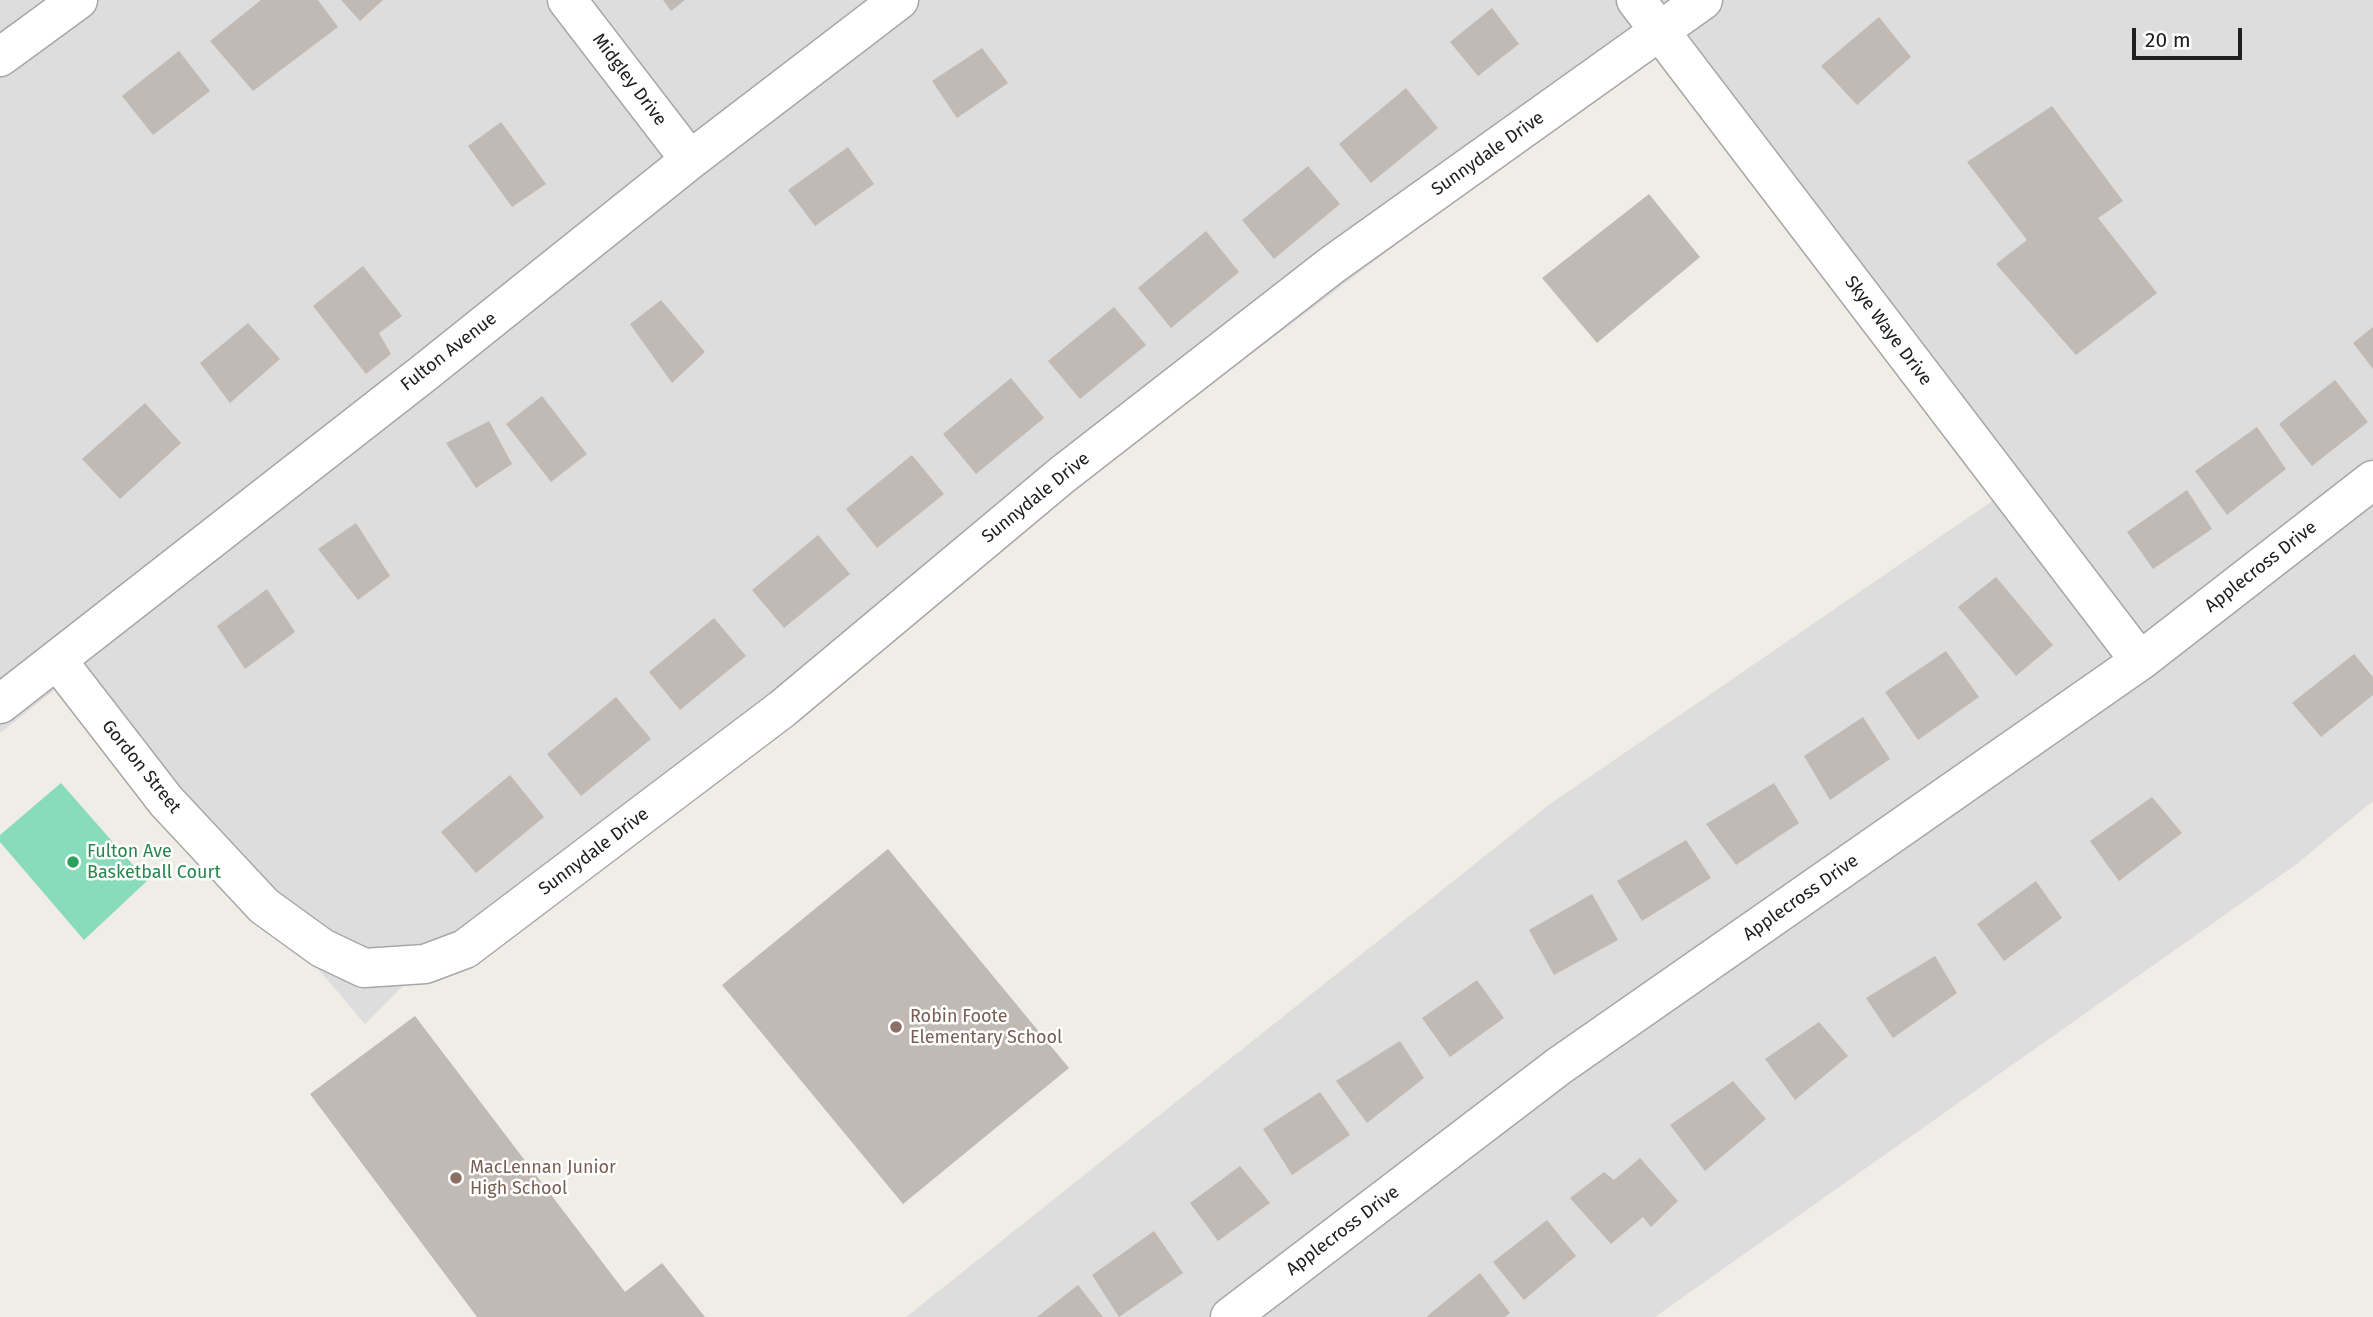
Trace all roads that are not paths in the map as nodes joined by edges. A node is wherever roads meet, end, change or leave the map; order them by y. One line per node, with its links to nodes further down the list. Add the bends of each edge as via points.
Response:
1 (78, 0): 7 (street)
2 (567, 0): 8 (street, Midgley Drive)
3 (899, 0): 8 (street, Fulton Avenue)
4 (1636, 0): 6 (street, Skye Waye Drive)
5 (1703, 0): 6 (street, Sunnydale Drive)
6 (1660, 32): 11 (street, Skye Waye Drive); 13 (street, Sunnydale Drive, via 1332,265 1062,475 782,709 465,949 425,964)
7 (0, 57)
8 (690, 160): 10 (street, Fulton Avenue)
9 (2373, 480): 11 (street, Applecross Drive)
10 (57, 660): 12 (street, Fulton Avenue); 13 (street, Gordon Street, via 166,801 264,906 322,948)
11 (2140, 661): 14 (street, Applecross Drive, via 1559,1066)
12 (0, 704)
13 (364, 968)
14 (1230, 1317)

